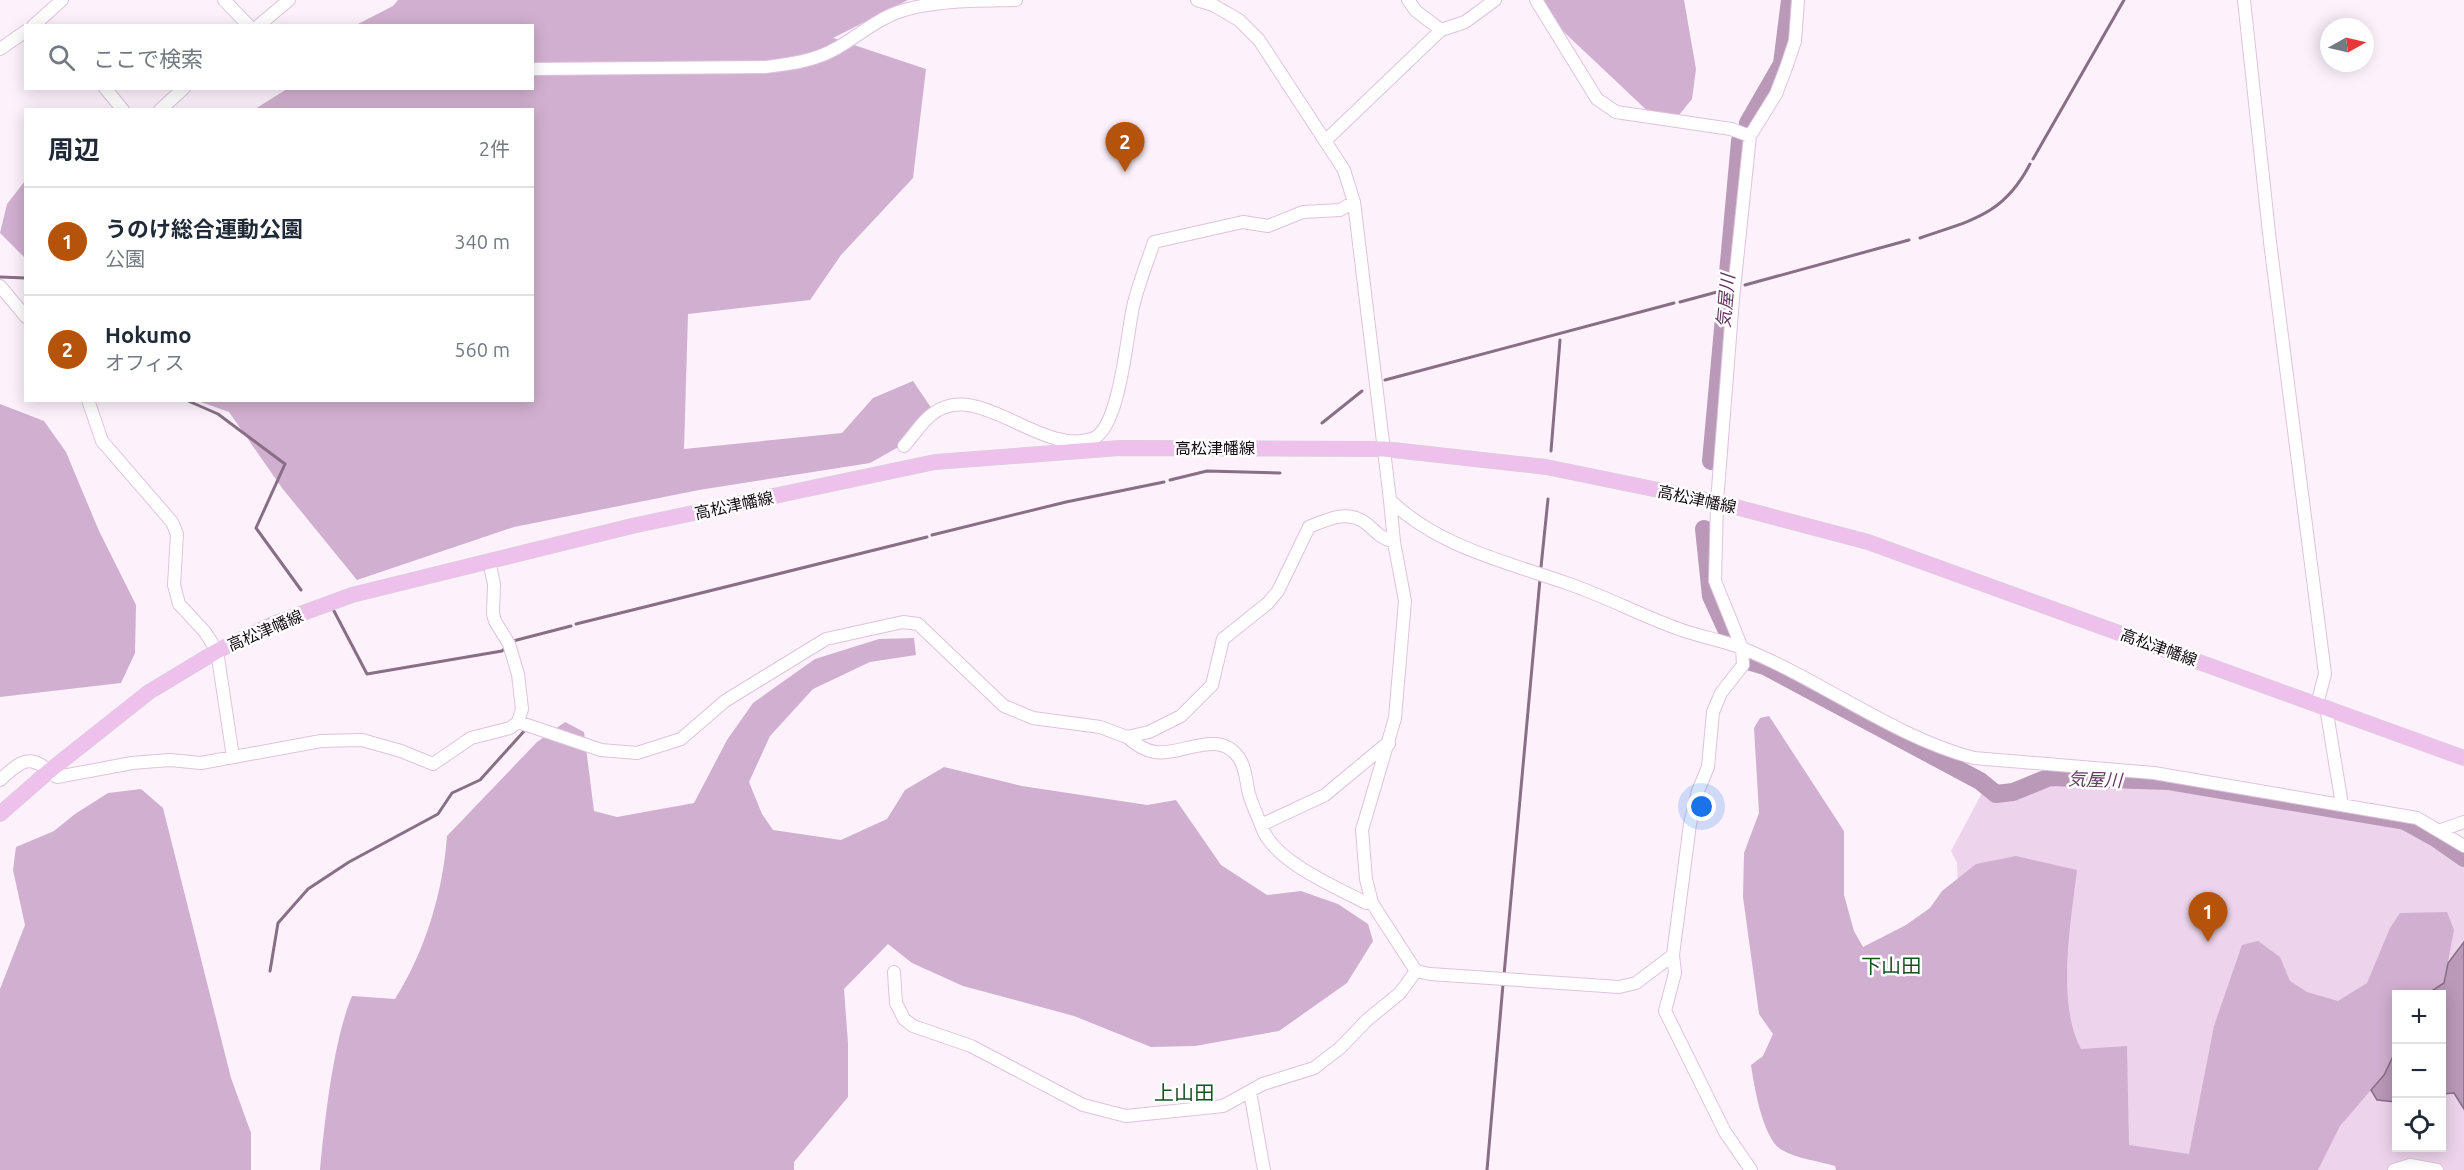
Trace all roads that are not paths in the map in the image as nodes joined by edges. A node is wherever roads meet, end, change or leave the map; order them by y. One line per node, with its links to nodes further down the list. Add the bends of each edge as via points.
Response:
1 (62, 0): 11 (street)
2 (224, 0): 12 (street)
3 (290, 0): 13 (street)
4 (1016, 0): 17 (street, via 954,2 902,10 835,49 790,64)
5 (1197, 0): 23 (street, via 1239,20 1258,40)
6 (1408, 0): 14 (street, via 1416,12)
7 (1495, 0): 14 (street, via 1466,22)
8 (1536, 0): 22 (street, via 1597,99 1606,106 1616,112 1731,129)
9 (1798, 0): 22 (street, via 1795,41 1788,65 1776,94)
10 (2244, 0): 38 (street, via 2270,242 2325,674)
11 (48, 21)
12 (247, 24)
13 (260, 24)
14 (1441, 30): 23 (street)
15 (24, 32): 16 (street)
16 (0, 49)
17 (534, 69)
18 (107, 90): 20 (street)
19 (182, 90): 21 (street)
20 (121, 108)
21 (162, 108)
22 (1750, 136): 33 (street)
23 (1325, 141): 24 (street, via 1344,170)
24 (1354, 202): 28 (street, via 1340,210 1303,212 1268,225 1243,222 1154,242 1133,308 1118,388 1104,428 1099,435 1086,440 1055,439); 30 (street)
25 (0, 286): 26 (street)
26 (24, 315)
27 (89, 402): 37 (street, via 102,441 172,522 177,534 174,585 179,604)
28 (1037, 432): 29 (street, via 977,406 962,404 932,414); 31 (street)
29 (904, 446)
30 (1384, 449): 31 (main road, 高松津幡線, via 1120,448); 32 (street); 33 (main road, 高松津幡線, via 1546,467)
31 (1038, 454): 35 (main road, 高松津幡線, via 934,462 632,526)
32 (1390, 500): 34 (street); 36 (street, via 1409,519 1451,543 1598,594 1678,629)
33 (1717, 502): 36 (street, via 1715,581); 38 (main road, 高松津幡線, via 1868,542)
34 (1394, 542): 40 (street, via 1383,539 1351,515 1331,517 1309,527 1278,591 1223,639 1212,685 1170,724); 41 (street, via 1405,601 1395,718)
35 (489, 561): 37 (main road, 高松津幡線, via 352,595 273,624); 39 (street, via 495,584 495,621 509,644 518,674 522,709)
36 (1742, 648): 46 (street, via 1802,674 1946,751 1974,758 2154,773); 53 (street, via 1743,665 1721,693 1713,712 1707,767 1690,824)
37 (217, 651): 42 (street); 44 (main road, 高松津幡線, via 149,692)
38 (2321, 706): 43 (main road, 高松津幡線); 46 (street)
39 (518, 722): 40 (street, via 601,750 637,753 681,739 725,701 826,639 903,622 918,624 1004,706 1033,718 1100,727); 42 (street, via 510,728 471,738 433,764 362,740 321,741)
40 (1126, 737): 49 (street, via 1142,749 1156,752 1213,743 1228,748 1242,765)
41 (1389, 744): 49 (street, via 1325,795); 52 (street, via 1362,830 1365,879)
42 (232, 758): 44 (street, via 201,763 132,763 57,777)
43 (2464, 758)
44 (48, 772): 45 (street, via 29,761 16,765); 47 (main road, 高松津幡線)
45 (0, 780)
46 (2342, 805): 50 (street, via 2416,818)
47 (0, 814)
48 (2464, 822): 50 (street)
49 (1261, 825): 52 (street, via 1265,837 1300,868)
50 (2441, 830): 51 (street)
51 (2464, 846)
52 (1372, 903): 54 (street)
53 (1673, 955): 54 (street, via 1636,983 1619,987); 58 (street, via 1675,973 1665,1011 1725,1132)
54 (1416, 971): 56 (street, via 1400,993 1314,1068)
55 (894, 972): 56 (street, via 896,1003 904,1019 913,1026 971,1046 1083,1105 1126,1116 1176,1113 1223,1106)
56 (1250, 1092): 57 (street)
57 (1264, 1170)
58 (1750, 1170)
59 (2394, 1170): 60 (street, via 2410,1165)
60 (2437, 1170)

